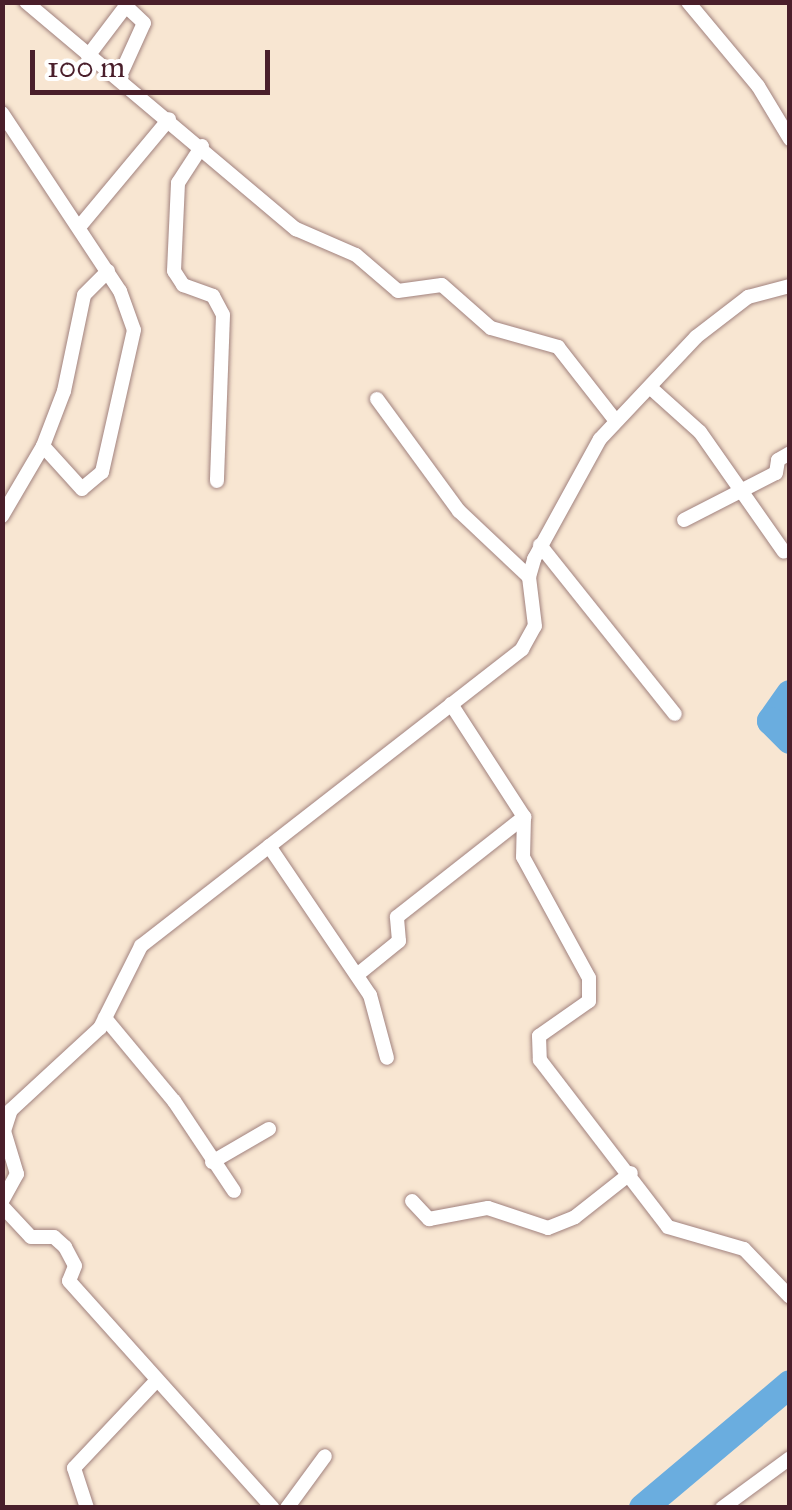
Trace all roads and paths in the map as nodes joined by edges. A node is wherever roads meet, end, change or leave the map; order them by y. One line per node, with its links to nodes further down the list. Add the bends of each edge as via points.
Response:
1 (26, 2): 4 (street)
2 (688, 2): 8 (street, via 736,57)
3 (127, 4): 4 (street); 5 (street, via 144,23)
4 (88, 56): 5 (street)
5 (119, 78): 7 (street)
6 (2, 113): 10 (street)
7 (169, 118): 9 (street); 10 (street)
8 (790, 139)
9 (202, 146): 15 (street, via 230,180 296,229 356,255 398,291 442,285 491,328 558,347); 18 (street, via 178,183 174,271 183,284 212,296 223,316)
10 (80, 226): 11 (street)
11 (108, 272): 16 (street, via 84,295 64,390); 16 (street, via 134,330 102,472 82,489)
12 (790, 286): 13 (street, via 748,296 696,336)
13 (652, 389): 15 (street); 19 (street, via 692,423)
14 (377, 399): 24 (street, via 460,511)
15 (615, 420): 22 (street)
16 (43, 446): 20 (street)
17 (790, 452): 19 (street, via 778,460 777,472)
18 (216, 481)
19 (738, 489): 21 (street); 23 (street)
20 (2, 516)
21 (684, 520)
22 (540, 545): 24 (street); 26 (street)
23 (784, 552)
24 (529, 578): 25 (street, via 529,640)
25 (451, 704): 27 (street); 28 (street)
26 (675, 714)
27 (524, 817): 29 (street, via 396,917 400,941); 35 (street, via 523,857 576,950 592,994 538,1036 536,1050)
28 (268, 846): 29 (street); 30 (street, via 152,934)
29 (357, 975): 31 (street, via 378,1010)
30 (105, 1018): 32 (street); 34 (street, via 174,1102)
31 (388, 1058)
32 (7, 1107): 38 (street, via 4,1131 17,1174)
33 (269, 1129): 34 (street)
34 (212, 1162): 36 (street)
35 (631, 1173): 37 (street, via 575,1217 548,1228 488,1208 459,1209 436,1221); 39 (street, via 668,1228 744,1249)
36 (234, 1190)
37 (412, 1200)
38 (2, 1203): 40 (street, via 31,1237 54,1237 66,1247 76,1266 70,1281)
39 (790, 1297)
40 (157, 1380): 43 (street, via 74,1468); 44 (street)
41 (326, 1456): 45 (street)
42 (790, 1458): 46 (street)
43 (87, 1508)
44 (273, 1508)
45 (287, 1508)
46 (722, 1508)

